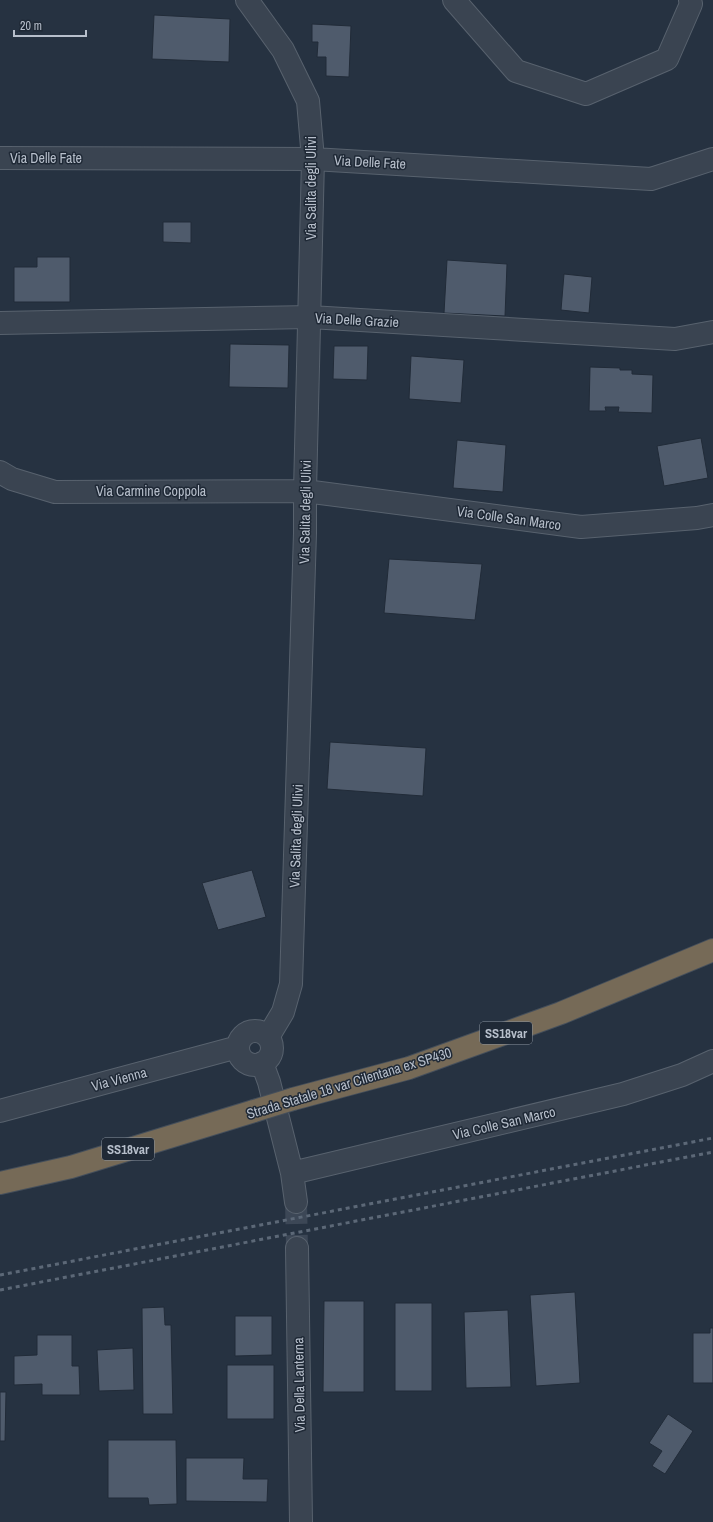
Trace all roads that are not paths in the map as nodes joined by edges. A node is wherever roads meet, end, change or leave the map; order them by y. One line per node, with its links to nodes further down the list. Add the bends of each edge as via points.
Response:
1 (247, 0): 5 (street, Via Salita degli Ulivi, via 283,50 308,101)
2 (454, 0): 3 (street, via 516,71 586,94 668,60 691,4)
3 (690, 0)
4 (0, 158): 5 (street, Via Delle Fate)
5 (313, 159): 6 (street, Via Delle Fate, via 651,179); 7 (street, Via Salita degli Ulivi)
6 (713, 159)
7 (310, 318): 8 (street, Via Delle Grazie); 9 (street, Via Delle Grazie, via 675,339); 11 (street, Via Salita degli Ulivi)
8 (0, 323)
9 (713, 332)
10 (0, 472): 11 (street, Via Carmine Coppola, via 12,479 55,492)
11 (305, 491): 12 (street, Via Colle San Marco, via 581,528 697,518); 14 (street, Via Salita degli Ulivi, via 291,984 283,1012)
12 (713, 514)
13 (713, 950): 20 (highway, Strada Statale 18 var Cilentana ex SP430 / SS18var, bridge, via 561,1013 409,1068 293,1099 71,1167)
14 (268, 1037): 15 (street, via 262,1032 252,1031 242,1037); 17 (street, via 272,1051)
15 (238, 1047): 17 (street, via 246,1062); 18 (street, Via Vienna)
16 (713, 1061): 19 (street, Via Colle San Marco, via 682,1075 623,1094)
17 (262, 1063): 19 (street)
18 (0, 1111)
19 (292, 1173): 21 (street)
20 (0, 1183)
21 (296, 1202)
22 (297, 1248): 23 (street, Via Della Lanterna)
23 (301, 1522)

